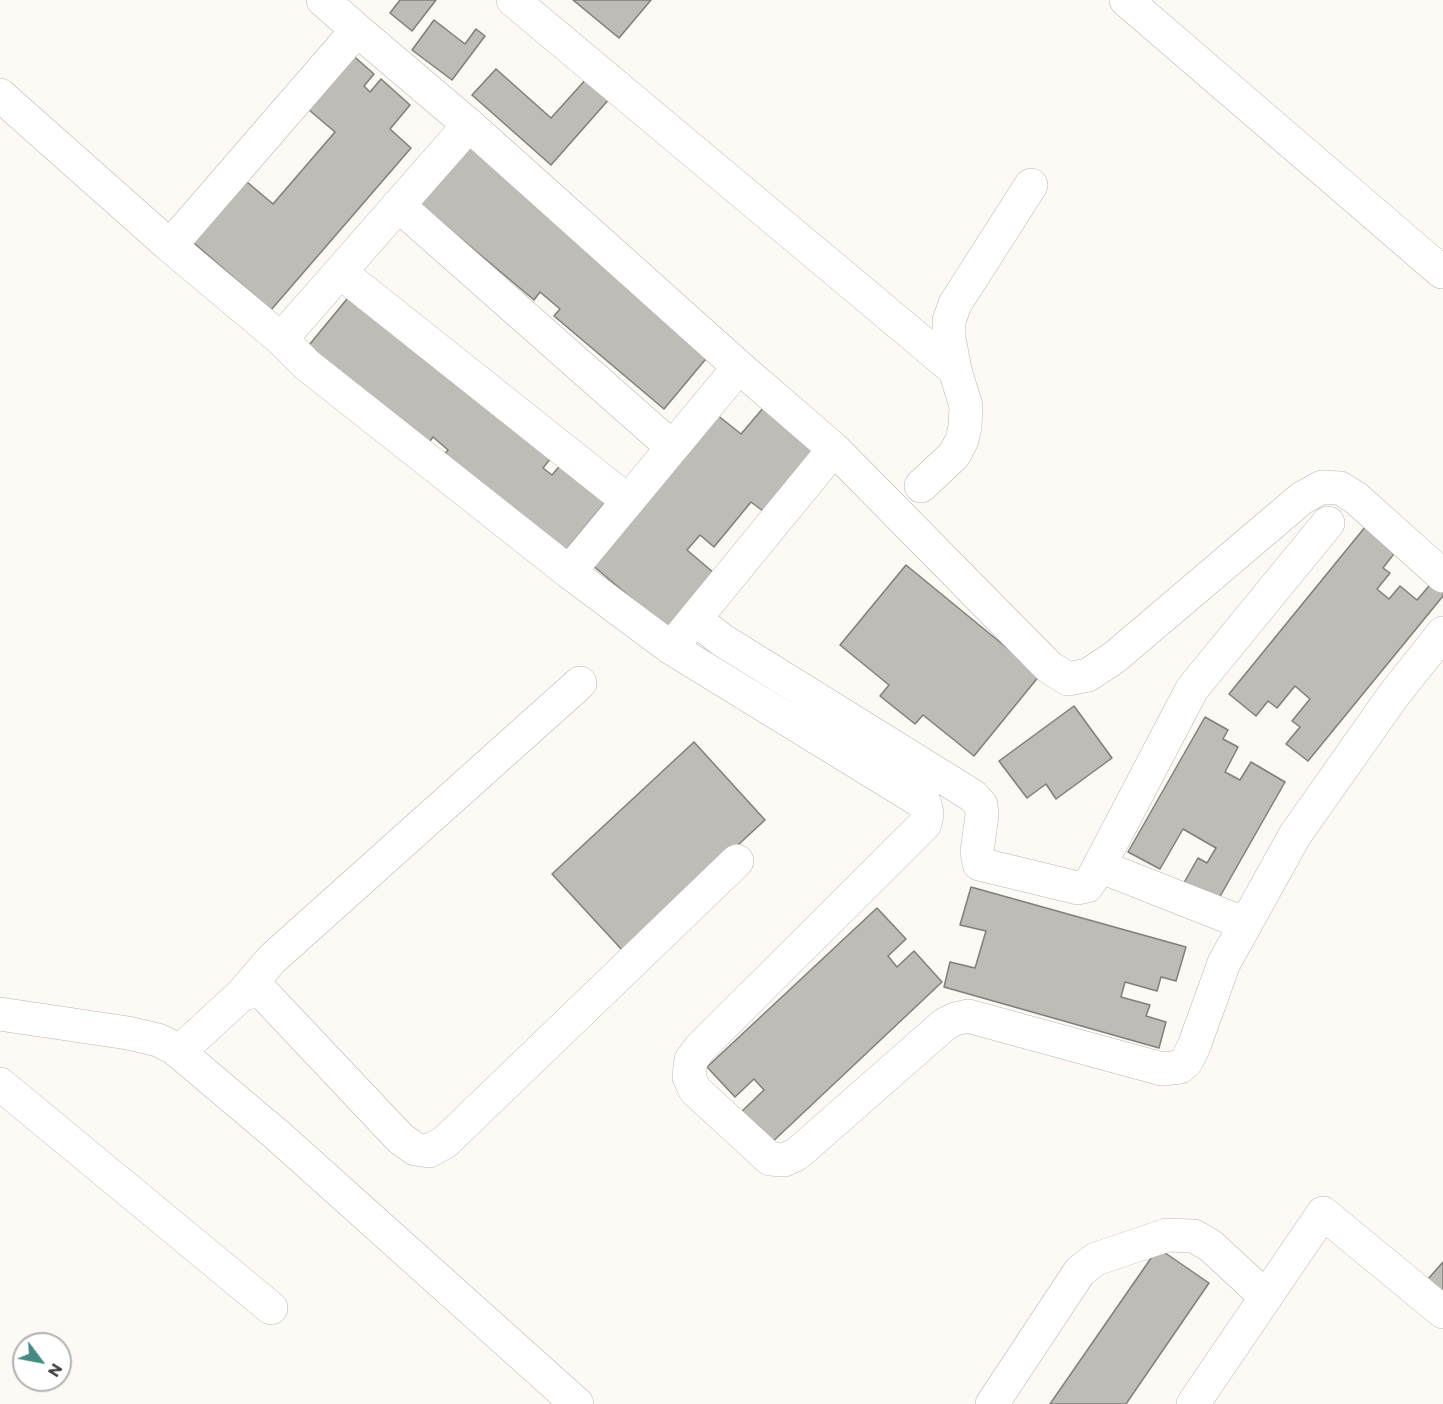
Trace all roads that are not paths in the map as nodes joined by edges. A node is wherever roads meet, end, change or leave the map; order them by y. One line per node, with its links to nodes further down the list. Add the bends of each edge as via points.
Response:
1 (323, 0): 4 (street)
2 (513, 0): 14 (street)
3 (1126, 0): 11 (street)
4 (357, 30): 6 (street); 9 (street)
5 (0, 95): 9 (street)
6 (469, 124): 8 (street); 13 (street)
7 (1031, 185): 14 (street, via 955,304 949,338)
8 (398, 205): 10 (street); 15 (street)
9 (170, 246): 12 (street)
10 (340, 272): 12 (street); 18 (street)
11 (1442, 272)
12 (280, 339): 20 (street, via 307,365)
13 (739, 367): 15 (street); 16 (street)
14 (955, 370): 17 (street, via 966,406 962,440 954,455)
15 (672, 447): 18 (street)
16 (834, 449): 21 (street, via 1049,667 1068,679 1088,675 1115,657 1302,498 1322,487 1340,488 1356,498); 22 (street)
17 (921, 486)
18 (628, 501): 20 (street)
19 (1328, 523): 27 (street, via 1192,689)
20 (569, 572): 24 (street)
21 (1443, 576)
22 (695, 619): 24 (street); 27 (street, via 722,640 973,796 982,815 979,864 1078,888 1087,886)
23 (1443, 633): 28 (street, via 1393,696 1295,835)
24 (671, 648): 28 (street, via 925,804 927,814 925,824 691,1060 689,1077 696,1090 770,1159 784,1160 797,1154 945,1024 968,1016 1162,1069 1180,1067 1194,1046 1224,963)
25 (580, 683): 29 (street, via 272,959)
26 (737, 861): 29 (street, via 445,1142 429,1151 415,1149 400,1138 265,995 256,991)
27 (1099, 866): 28 (street)
28 (1246, 924)
29 (243, 994): 31 (street)
30 (0, 1014): 31 (street, via 128,1032 158,1040)
31 (179, 1052): 36 (street)
32 (0, 1084): 34 (street)
33 (1266, 1297): 35 (street, via 1323,1213); 37 (street, via 1211,1245 1194,1236 1167,1236 1096,1258 1080,1271); 38 (street)
34 (271, 1308)
35 (1443, 1312)
36 (577, 1404)
37 (992, 1404)
38 (1193, 1404)

